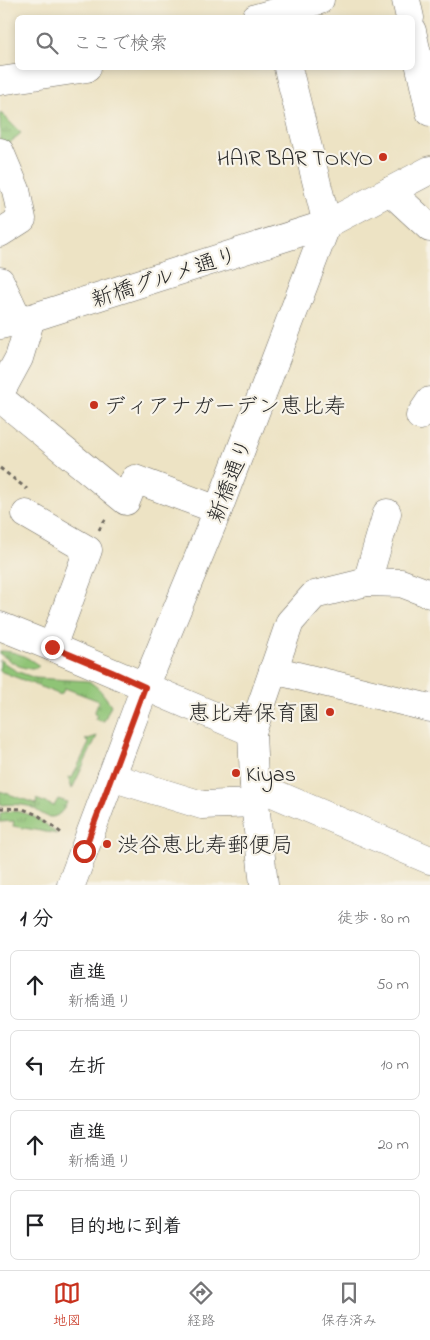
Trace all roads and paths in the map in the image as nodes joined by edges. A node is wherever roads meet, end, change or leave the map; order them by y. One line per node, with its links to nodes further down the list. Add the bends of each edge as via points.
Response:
1 (320, 0): 3 (street)
2 (406, 0): 4 (street)
3 (269, 12)
4 (411, 15)
5 (417, 31): 9 (street)
6 (74, 70): 8 (street)
7 (288, 70): 13 (street)
8 (0, 81)
9 (430, 112)
10 (0, 152): 15 (street, via 16,190 22,218)
11 (430, 170): 12 (street, 新橋グルメ通り)
12 (390, 192): 13 (street, 新橋グルメ通り); 14 (street)
13 (327, 224): 17 (street, 新橋グルメ通り); 21 (street, 新橋通り)
14 (430, 228)
15 (0, 233)
16 (0, 281): 17 (street)
17 (16, 321): 18 (street, via 19,358)
18 (0, 393)
19 (0, 398): 20 (street)
20 (118, 495): 21 (street, via 126,501 136,479); 24 (path)
21 (218, 510): 30 (street, 新橋通り)
22 (387, 513): 25 (street)
23 (26, 514): 24 (street)
24 (88, 550): 28 (street)
25 (367, 582): 26 (street, via 400,583); 29 (street, via 314,595 290,622)
26 (430, 594)
27 (0, 626): 28 (street)
28 (41, 642): 30 (street)
29 (273, 670): 31 (street); 32 (street)
30 (145, 687): 32 (street); 33 (street, 新橋通り)
31 (430, 708)
32 (252, 732): 34 (street)
33 (111, 777): 34 (street, via 202,805); 36 (street, 新橋通り)
34 (254, 794): 37 (street); 39 (street)
35 (0, 808): 36 (path, via 23,809 38,815)
36 (84, 851): 38 (street, 新橋通り)
37 (430, 860)
38 (71, 885)
39 (264, 885)

